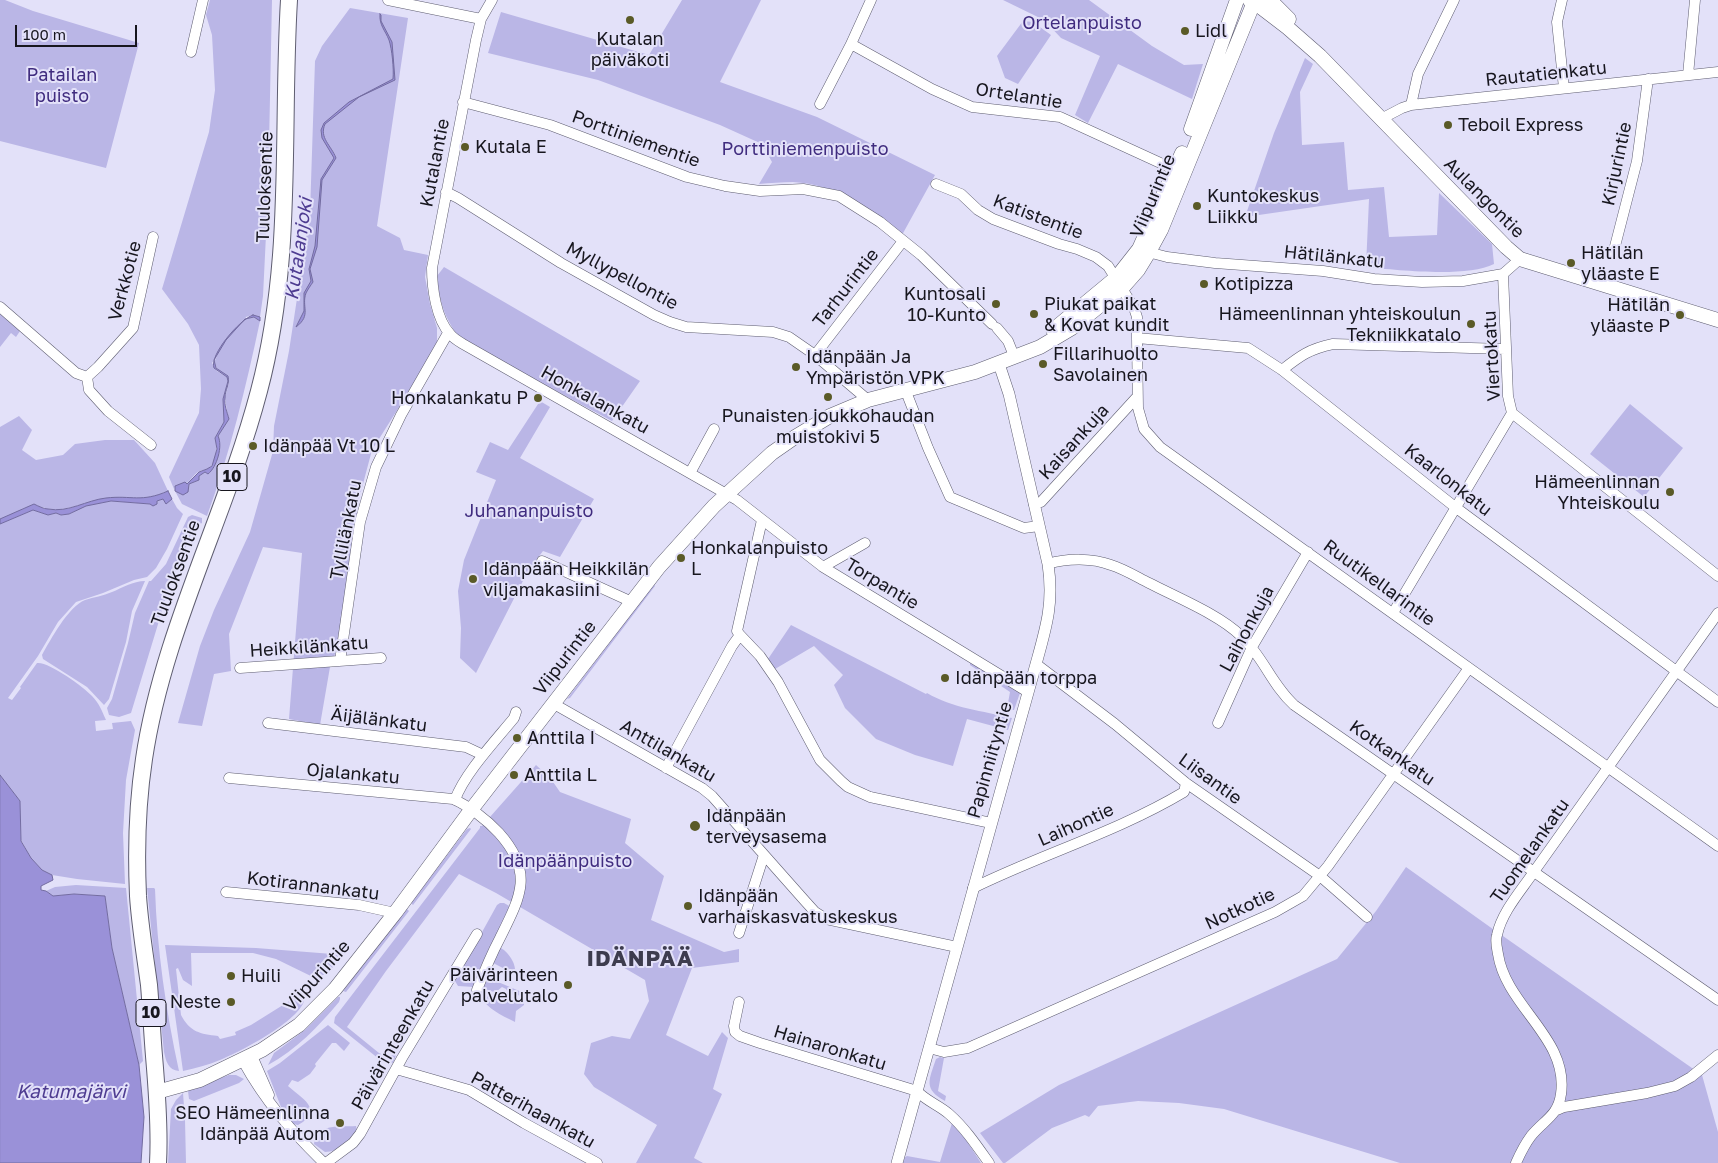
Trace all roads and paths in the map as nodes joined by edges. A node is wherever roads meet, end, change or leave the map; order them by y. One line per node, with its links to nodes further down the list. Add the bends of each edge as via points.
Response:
1 (203, 0): 14 (street)
2 (388, 0): 12 (street)
3 (492, 0): 12 (street, Kutalantie)
4 (872, 0): 13 (street)
5 (1236, 0): 24 (main road, Viipurintie)
6 (1270, 0): 15 (main road, Aulangontie)
7 (1454, 0): 22 (street, via 1418,74)
8 (1562, 0): 19 (street, via 1557,22)
9 (1695, 0): 17 (street)
10 (1253, 1): 15 (main road, Aulangontie); 24 (main road, Viipurintie)
11 (289, 2): 107 (highway, Tuuloksentie / 10, via 284,238 268,349 260,390 233,474 190,587 161,676 139,796 138,896)
12 (481, 19): 20 (street, Kutalantie)
13 (851, 44): 21 (street); 24 (street, Ortelantie, via 932,89 972,107 1060,117)
14 (191, 52)
15 (1320, 56): 23 (main road, Aulangontie)
16 (1718, 72): 17 (street, Rautatienkatu)
17 (1688, 75): 18 (street, Rautatienkatu)
18 (1648, 79): 19 (street, Rautatienkatu); 30 (street, Kirjurintie, via 1637,161)
19 (1564, 88): 22 (street, Rautatienkatu)
20 (463, 102): 26 (street, Kutalantie); 28 (street, Porttiniementie, via 550,125 687,176 724,186 760,191 803,189 839,196)
21 (820, 104)
22 (1411, 104): 23 (street, Rautatienkatu)
23 (1381, 119): 31 (main road, Aulangontie)
24 (1180, 172): 29 (main road, Viipurintie)
25 (936, 184): 33 (street, Katistentie, via 961,194 993,219 1096,257)
26 (446, 192): 36 (street, Kutalantie, via 434,250 432,285); 39 (street, Myllypellontie, via 654,315 686,328 773,332 789,337)
27 (153, 237): 43 (street, Verkkotie, via 133,328)
28 (904, 240): 39 (street, Tarhurintie); 40 (street, Porttiniementie, via 994,326)
29 (1144, 251): 32 (street, Hätilänkatu, via 1215,263 1323,271 1374,279 1422,282); 33 (main road, Viipurintie)
30 (1613, 254)
31 (1520, 259): 32 (street); 35 (main road, Aulangontie)
32 (1503, 274): 38 (street, Viertokatu)
33 (1120, 282): 37 (street, Ruutikellarintie, via 1137,317); 40 (main road, Viipurintie, via 1072,328 1040,347)
34 (0, 307): 43 (street, via 76,373)
35 (1718, 320)
36 (448, 333): 50 (street, Honkalankatu); 68 (street, Tyllilänkatu, via 401,415 376,467 360,522)
37 (1137, 338): 42 (street, Kaarlonkatu, via 1248,348); 45 (street, Ruutikellarintie)
38 (1505, 349): 42 (street, via 1333,344 1301,355); 47 (street, Viertokatu)
39 (815, 355): 46 (street, Myllypellontie)
40 (1017, 355): 41 (main road, Viipurintie)
41 (999, 364): 44 (main road, Viipurintie); 52 (street, Papinniityntie)
42 (1282, 370): 53 (street, Kaarlonkatu)
43 (87, 377): 49 (street, via 89,390 108,411)
44 (906, 389): 46 (main road, Viipurintie); 55 (street, via 950,497 1024,528)
45 (1136, 398): 52 (street, Kaisankuja, via 1041,502); 57 (street, Ruutikellarintie, via 1144,429 1160,447)
46 (868, 400): 51 (main road, Viipurintie, via 830,416 789,441)
47 (1512, 413): 53 (street); 61 (street, Viertokatu)
48 (714, 429): 50 (street)
49 (151, 445)
50 (690, 473): 51 (street, Honkalankatu)
51 (726, 494): 54 (street, Torpantie); 62 (main road, Viipurintie, via 674,548)
52 (1034, 504): 55 (street, Papinniityntie)
53 (1455, 506): 64 (street); 72 (street, Kaarlonkatu)
54 (762, 520): 60 (street, Torpantie); 65 (street, via 737,631)
55 (1039, 526): 59 (street, Papinniityntie)
56 (865, 543): 60 (street)
57 (1308, 552): 64 (street, Ruutikellarintie); 66 (street, Laihonkuja)
58 (542, 561): 62 (street)
59 (1048, 564): 66 (street, Kotkankatu, via 1087,560 1112,565 1210,615); 69 (street, Papinniityntie, via 1051,605)
60 (823, 567): 73 (street, Torpantie)
61 (1718, 576)
62 (632, 602): 75 (main road, Viipurintie)
63 (1718, 612): 72 (street, Tuomelankatu)
64 (1393, 613): 71 (street, Ruutikellarintie)
65 (740, 635): 81 (street); 87 (street, via 778,682 820,760 841,782 870,797)
66 (1252, 647): 78 (street, Laihonkuja); 82 (street, Kotkankatu, via 1276,686 1294,705)
67 (381, 658): 68 (street, Heikkilänkatu)
68 (340, 660): 70 (street, Heikkilänkatu)
69 (1036, 664): 73 (street, Papinniityntie); 84 (street, Liisantie)
70 (240, 668)
71 (1469, 668): 80 (street, Ruutikellarintie); 82 (street, Notkotie)
72 (1676, 671): 74 (street, Kaarlonkatu); 80 (street, Tuomelankatu)
73 (1028, 692): 87 (street, Papinniityntie)
74 (1718, 702)
75 (554, 704): 81 (street, Anttilankatu); 86 (main road, Viipurintie)
76 (516, 712): 79 (street)
77 (268, 723): 79 (street, Äijälänkatu, via 466,747)
78 (1218, 723)
79 (483, 755): 85 (street)
80 (1608, 767): 88 (street, Ruutikellarintie); 90 (street, Tuomelankatu)
81 (666, 768): 89 (street, Anttilankatu, via 712,796)
82 (1393, 773): 90 (street, Kotkankatu); 91 (street, Notkotie)
83 (229, 778): 85 (street, Ojalankatu)
84 (1186, 783): 91 (street, Liisantie); 92 (street, Laihontie, via 1184,792 1137,816)
85 (455, 800): 86 (street, Ojalankatu)
86 (471, 810): 94 (main road, Viipurintie); 99 (street, Ojalankatu, via 509,844 521,875 516,906)
87 (991, 823): 92 (street, Papinniityntie)
88 (1718, 846)
89 (764, 855): 96 (street); 98 (street, Anttilankatu, via 815,912 826,919)
90 (1533, 873): 100 (street, Kotkankatu); 109 (street, Tuomelankatu, via 1505,914 1496,938 1499,960 1509,986 1559,1063 1562,1074)
91 (1320, 876): 95 (street, Liisantie); 102 (street, Notkotie, via 1303,896 1275,912 996,1036 968,1048 944,1052)
92 (973, 888): 98 (street, Papinniityntie)
93 (226, 892): 94 (street, Kotirannankatu, via 359,906)
94 (395, 913): 104 (main road, Viipurintie, via 319,1006 299,1025)
95 (1367, 917)
96 (739, 933)
97 (478, 934): 105 (street, Päivärinteenkatu)
98 (956, 947): 102 (street, Papinniityntie)
99 (477, 990)
100 (1718, 1000)
101 (739, 1002): 108 (street, Hainaronkatu, via 735,1032 740,1036)
102 (929, 1048): 108 (street, Papinniityntie)
103 (1718, 1055): 109 (street, via 1675,1086)
104 (243, 1060): 106 (main road, Viipurintie); 107 (main road, Viipurintie); 112 (street, via 253,1079 295,1135)
105 (396, 1069): 112 (street, Päivärinteenkatu, via 360,1134); 113 (street, Patterihaankatu, via 468,1090)
106 (178, 1087): 107 (main road, Viipurintie); 110 (main road, via 165,1102)
107 (157, 1088): 110 (highway, Tuuloksentie / 10)
108 (916, 1092): 114 (street, Papinniityntie); 115 (street, Hainaronkatu, via 949,1114)
109 (1557, 1110): 116 (street, via 1532,1136)
110 (158, 1120): 111 (highway, Tuuloksentie / 10)
111 (158, 1163)
112 (325, 1163)
113 (597, 1163)
114 (897, 1163)
115 (989, 1163)
116 (1516, 1163)

